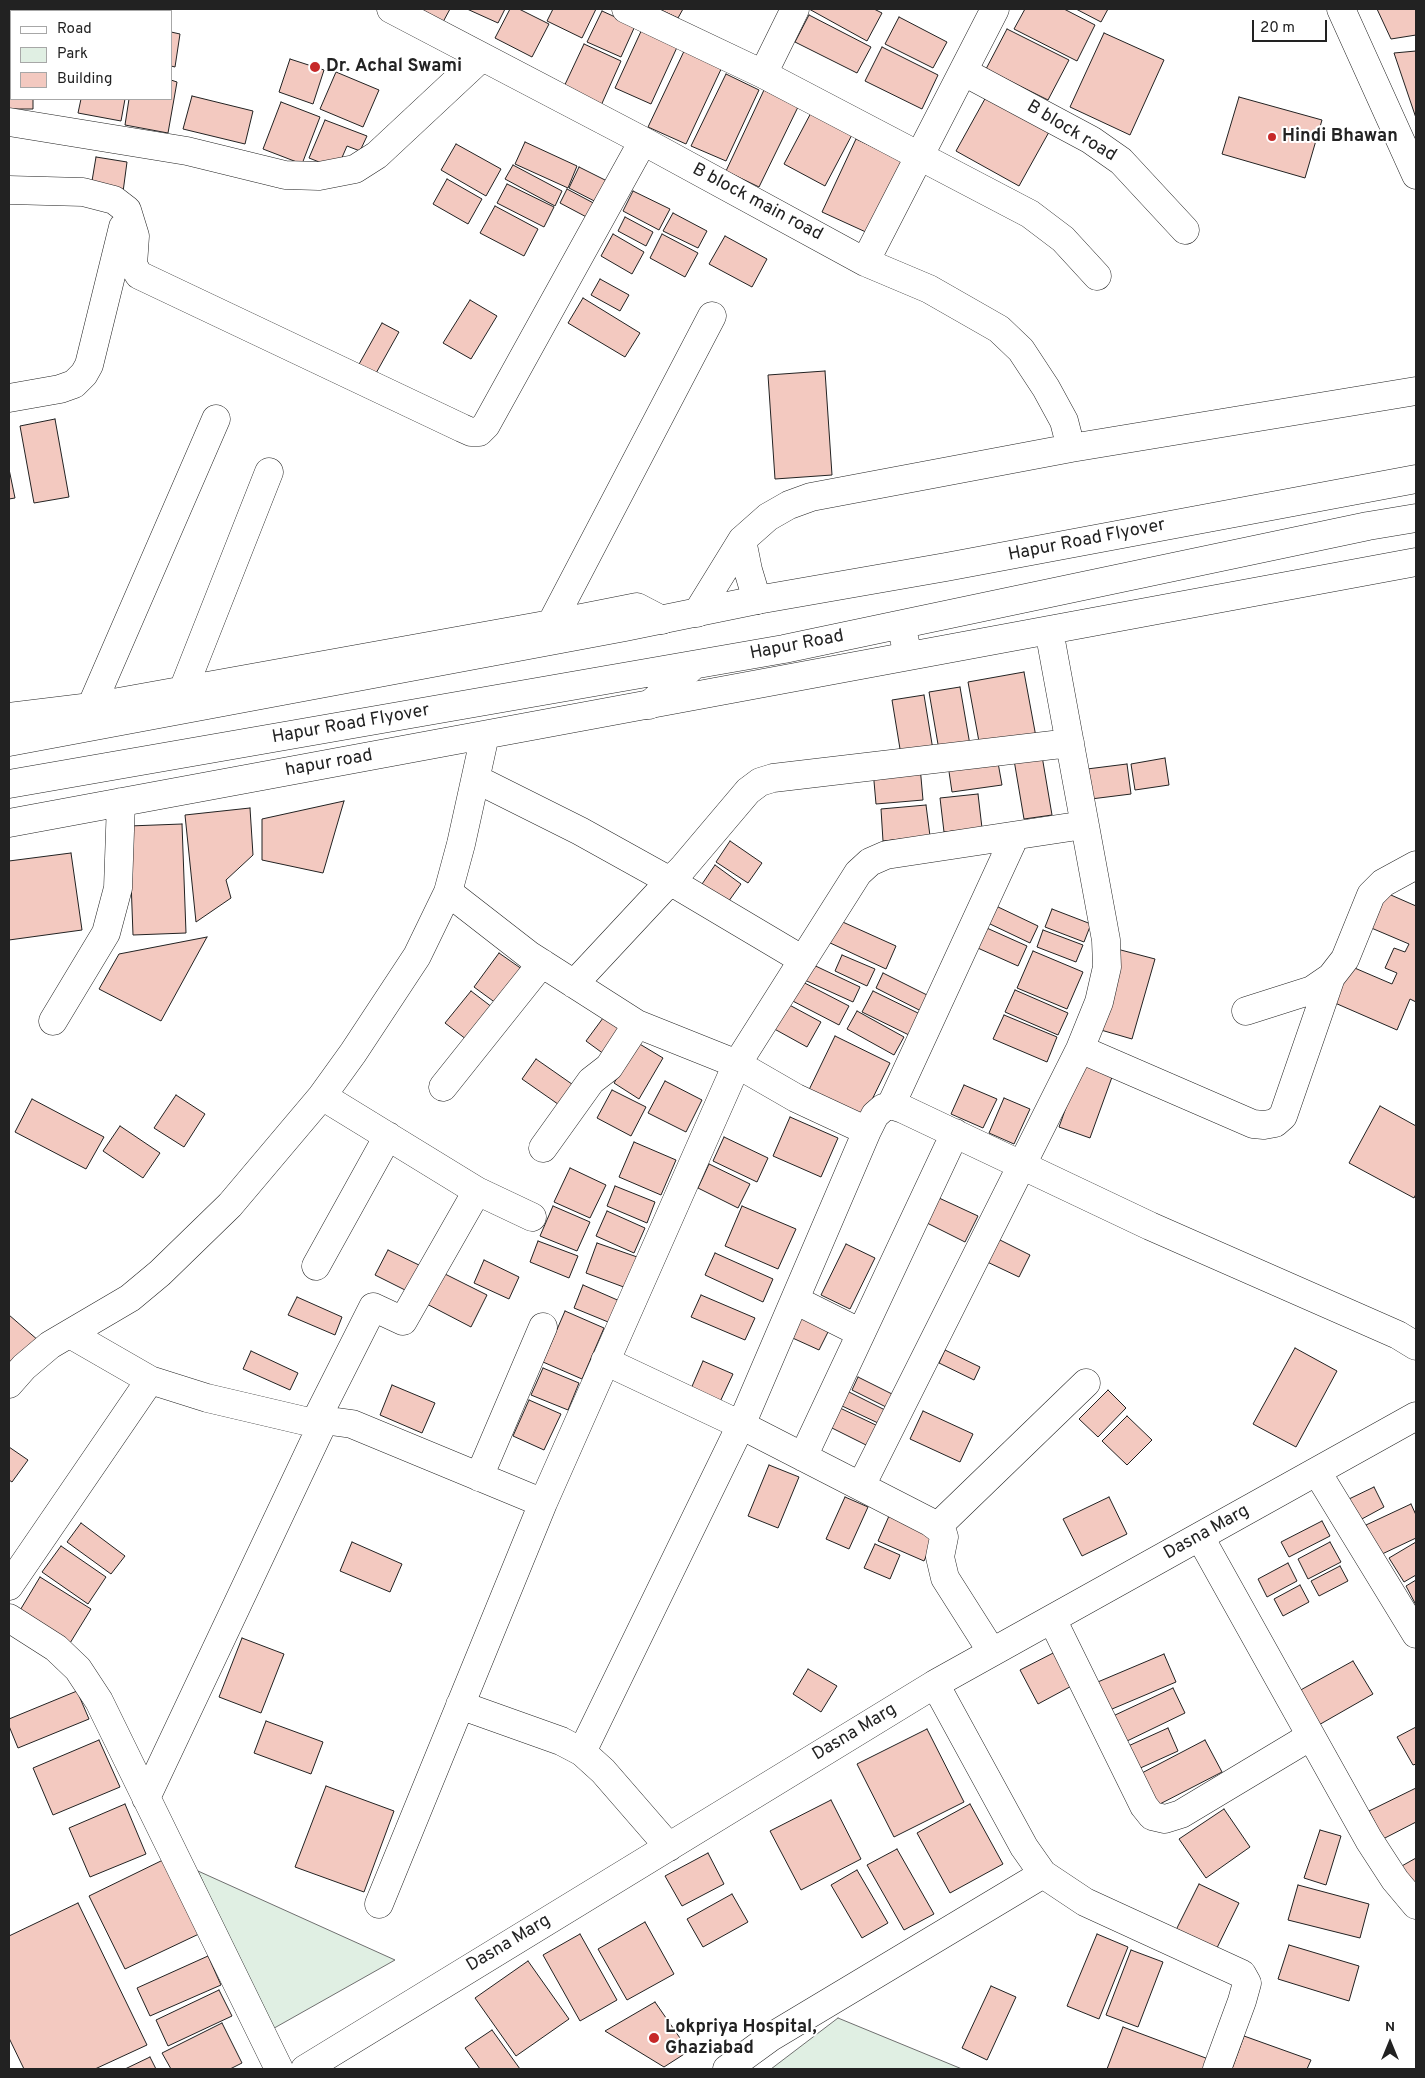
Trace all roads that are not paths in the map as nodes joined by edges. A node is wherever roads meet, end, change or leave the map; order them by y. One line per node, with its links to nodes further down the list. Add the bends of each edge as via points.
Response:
1 (391, 9): 6 (street, B block main road)
2 (626, 9): 8 (street)
3 (795, 9): 8 (street)
4 (995, 9): 7 (street)
5 (1341, 9): 12 (street)
6 (482, 57): 9 (street, via 377,155 355,168 319,176 285,175 187,152); 10 (street, B block main road)
7 (964, 72): 11 (street); 15 (street, B block road, via 1091,140 1121,162)
8 (763, 74): 11 (street)
9 (9, 122)
10 (642, 141): 14 (street, via 480,432 471,432 453,424 139,275 133,265 135,236); 16 (street, B block main road)
11 (920, 155): 16 (street); 17 (street, via 1045,224)
12 (1414, 167)
13 (9, 190): 14 (street, via 83,192 114,200)
14 (127, 210): 20 (street, via 89,365 84,374 74,384 60,389)
15 (1185, 230)
16 (866, 262): 22 (street, B block main road, via 929,289 999,329 1021,350 1046,388 1064,420)
17 (1097, 276)
18 (712, 316): 31 (street)
19 (1416, 391): 22 (street)
20 (9, 398)
21 (216, 419): 38 (street)
22 (1071, 448): 26 (street, via 812,497 768,517)
23 (269, 472): 36 (street)
24 (1416, 479): 28 (street, Hapur Road Flyover)
25 (1416, 518): 32 (street)
26 (742, 540): 28 (street); 29 (street)
27 (1416, 562): 33 (street, hapur road)
28 (758, 600): 29 (street, Hapur Road Flyover)
29 (696, 613): 30 (street, Hapur Road Flyover)
30 (662, 620): 31 (street, via 637,607); 41 (street)
31 (552, 624): 36 (street)
32 (901, 625): 34 (street); 35 (street, Hapur Road)
33 (1050, 630): 34 (street, hapur road); 42 (street)
34 (908, 654): 37 (street, hapur road)
35 (694, 665): 37 (street); 44 (street, Hapur Road Flyover)
36 (183, 690): 38 (street)
37 (649, 704): 40 (street, hapur road)
38 (91, 707): 39 (street)
39 (9, 717)
40 (485, 735): 43 (street); 45 (street, hapur road)
41 (9, 742)
42 (1070, 743): 47 (street); 50 (street, via 760,782 748,791)
43 (476, 780): 50 (street, via 580,831); 51 (street)
44 (9, 784)
45 (121, 802): 46 (street, hapur road); 57 (street, via 118,888 106,933)
46 (9, 823)
47 (1084, 825): 48 (street); 59 (street, via 1106,940 1107,967 1099,1002)
48 (1015, 836): 52 (street, via 886,855 870,862 858,873); 63 (street)
49 (1416, 865): 54 (street, via 1383,883 1370,895 1345,959)
50 (670, 881): 52 (street); 55 (street)
51 (448, 892): 53 (street); 62 (street, via 417,956)
52 (803, 960): 60 (street)
53 (542, 963): 55 (street); 61 (street)
54 (1331, 977): 56 (street, via 1312,990); 59 (street, via 1284,1116 1275,1123 1253,1124)
55 (574, 984): 58 (street)
56 (1246, 1011)
57 (53, 1021)
58 (637, 1024): 60 (street); 67 (street, via 609,1067 591,1081)
59 (1080, 1048): 68 (street)
60 (737, 1064): 64 (street, via 796,1098); 77 (street)
61 (444, 1087)
62 (322, 1096): 66 (street); 75 (street, via 230,1205 160,1273 130,1298)
63 (891, 1105): 64 (street, via 875,1115); 65 (street)
64 (867, 1131): 72 (street)
65 (955, 1133): 68 (street); 74 (street)
66 (388, 1136): 69 (street); 71 (street)
67 (543, 1148)
68 (1021, 1166): 76 (street, via 1398,1335); 87 (street)
69 (476, 1190): 70 (street); 82 (street, via 403,1321 373,1307)
70 (532, 1217)
71 (316, 1266)
72 (795, 1300): 74 (street); 83 (street)
73 (543, 1327): 86 (street)
74 (862, 1332): 84 (street)
75 (70, 1334): 78 (street); 80 (street, via 24,1367)
76 (1416, 1346)
77 (606, 1361): 83 (street); 88 (street)
78 (150, 1380): 82 (street, via 207,1398); 91 (street)
79 (1086, 1383): 89 (street)
80 (9, 1384)
81 (1416, 1416): 85 (street, Dasna Marg)
82 (318, 1425): 86 (street, via 330,1421 352,1424); 100 (street)
83 (741, 1425): 84 (street); 99 (street)
84 (803, 1457): 87 (street)
85 (1317, 1472): 90 (street, Dasna Marg); 94 (street)
86 (480, 1477): 88 (street)
87 (862, 1486): 89 (street)
88 (543, 1503): 97 (street)
89 (938, 1527): 95 (street, via 944,1538 940,1557 945,1578)
90 (1200, 1537): 93 (street, Dasna Marg); 98 (street)
91 (9, 1586)
92 (9, 1618): 100 (street, via 56,1648 78,1669 99,1701)
93 (1052, 1620): 95 (street, Dasna Marg); 98 (street, via 1144,1806 1152,1816 1165,1819 1181,1814)
94 (1416, 1634)
95 (992, 1652): 96 (street, Dasna Marg)
96 (935, 1684): 101 (street, Dasna Marg); 102 (street, via 1024,1847)
97 (460, 1705): 99 (street, via 561,1741); 103 (street)
98 (1311, 1736): 104 (street, via 1369,1840)
99 (582, 1752): 101 (street)
100 (146, 1798): 105 (street)
101 (669, 1847): 106 (street, Dasna Marg)
102 (1043, 1874): 107 (street, via 771,2037); 108 (street, via 1086,1902 1242,1974 1247,1983)
103 (379, 1904)
104 (1416, 1905)
105 (279, 2069)
106 (305, 2069)
107 (727, 2069)
108 (1217, 2069)

